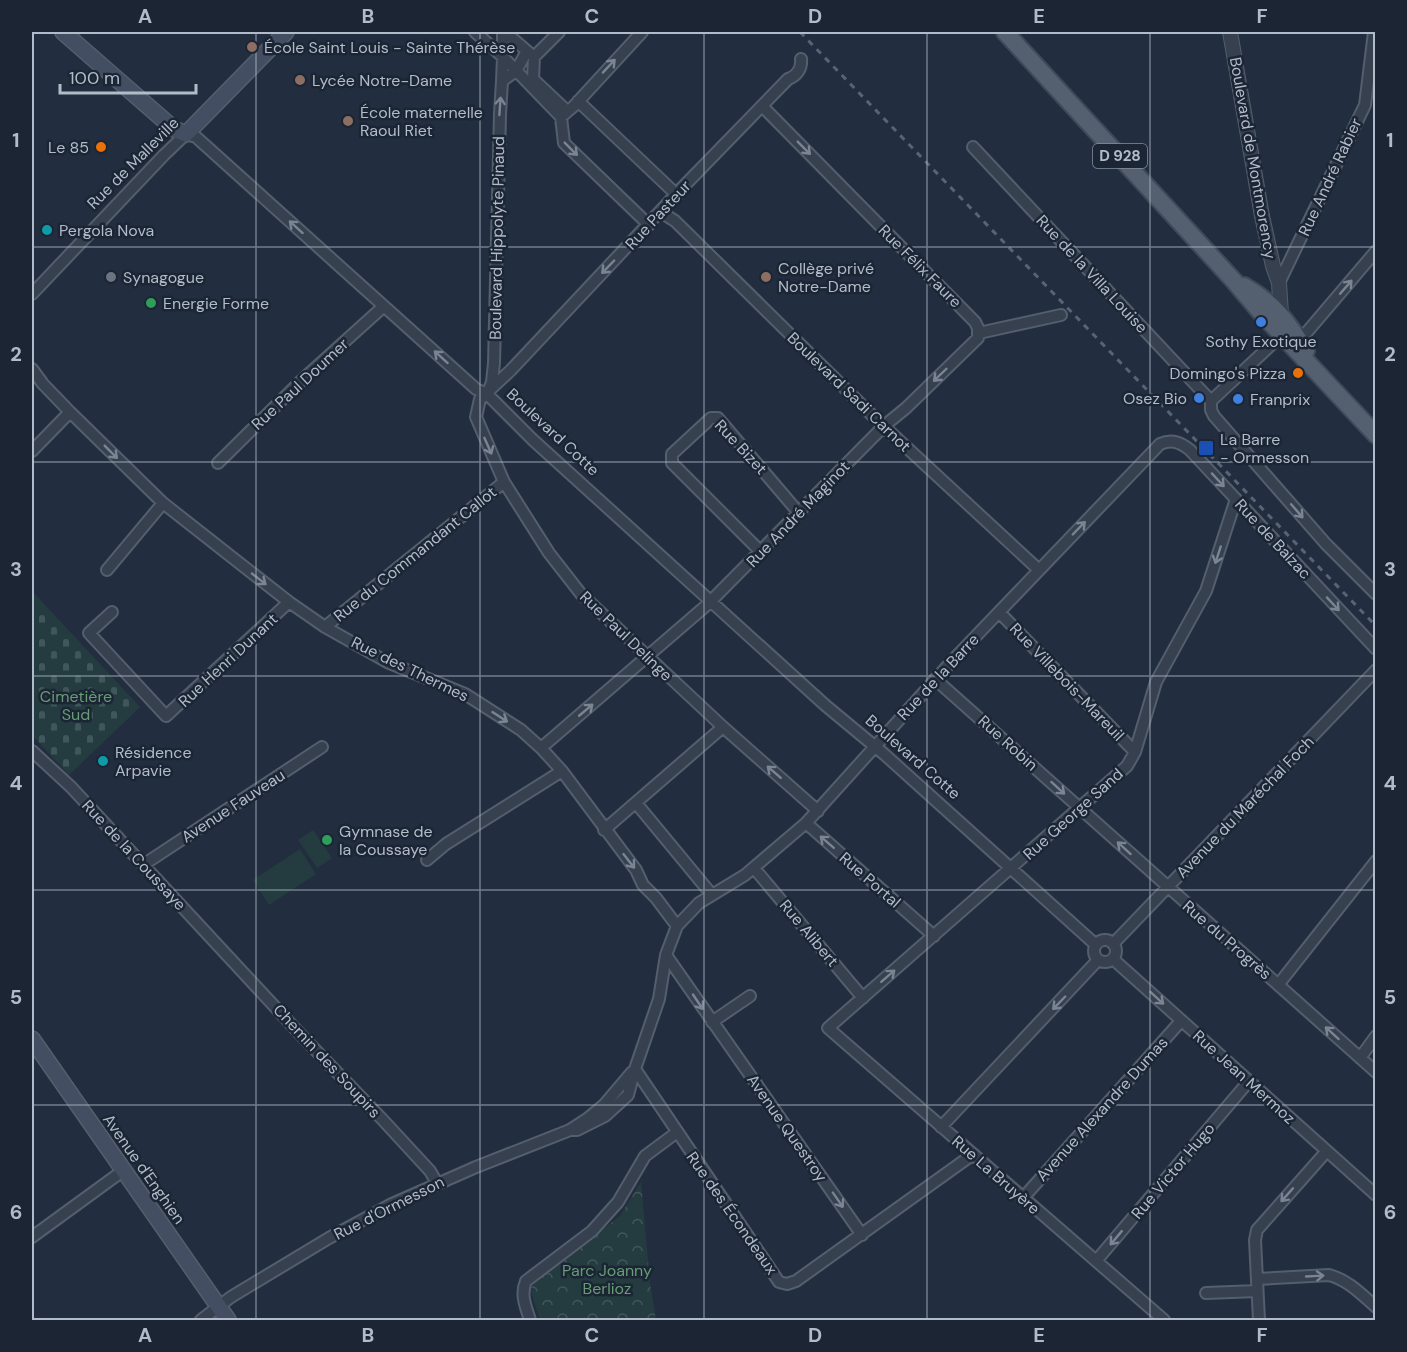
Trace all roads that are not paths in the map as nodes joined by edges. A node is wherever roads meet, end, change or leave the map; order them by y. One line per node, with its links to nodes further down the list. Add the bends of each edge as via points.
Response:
1 (56, 32): 2 (main road)
2 (64, 32): 21 (main road, Boulevard Cotte, via 174,129)
3 (286, 32): 21 (main road, Rue de Malleville)
4 (476, 32): 11 (street)
5 (559, 32): 12 (street)
6 (642, 32): 18 (street, one-way to 6)
7 (1005, 32): 28 (main road, D 928, via 1234,281)
8 (1230, 32): 28 (street, Boulevard de Montmorency, via 1262,216)
9 (1374, 32): 28 (street, Rue André Rabier, via 1365,105)
10 (504, 33): 11 (street, via 497,40); 12 (street); 13 (street, Boulevard Hippolyte Pinaud)
11 (486, 42): 13 (street)
12 (531, 54): 15 (street); 17 (street)
13 (503, 57): 15 (street); 16 (street, Boulevard Hippolyte Pinaud)
14 (801, 59): 19 (street, Rue Pasteur, via 800,70)
15 (516, 71): 16 (street); 17 (street)
16 (502, 81): 33 (street, Boulevard Hippolyte Pinaud, one-way to 16)
17 (530, 81): 20 (street)
18 (578, 101): 20 (street); 23 (street)
19 (763, 107): 23 (street, Rue Pasteur); 32 (street, Rue Félix Faure, one-way to 32, via 975,322)
20 (564, 114): 25 (street, one-way to 25, via 564,143)
21 (186, 134): 27 (street, Rue de Malleville); 29 (street, Boulevard Cotte, one-way to 21, via 196,137)
22 (974, 147): 37 (street, Rue de la Villa Louise)
23 (677, 195): 24 (street, Rue Pasteur)
24 (661, 212): 25 (street, Rue Pasteur); 39 (street, Boulevard Sadi Carnot, via 675,221)
25 (649, 225): 35 (street, Rue Pasteur, one-way to 35)
26 (1376, 251): 31 (street, one-way to 26, via 1316,321)
27 (32, 294)
28 (1269, 294): 31 (main road, D 928)
29 (384, 306): 36 (street, Boulevard Cotte, one-way to 29); 43 (street, Rue Paul Doumer)
30 (1061, 315): 32 (street)
31 (1288, 331): 37 (street); 40 (main road, D 928)
32 (979, 333): 39 (street, one-way to 39)
33 (494, 363): 35 (street); 36 (street, Boulevard Hippolyte Pinaud)
34 (32, 369): 38 (street, Rue des Thermes)
35 (511, 370): 36 (street, Rue Pasteur)
36 (487, 394): 44 (street, Rue Paul Delinge, one-way to 44, via 480,399 476,417); 52 (street, Boulevard Cotte)
37 (1211, 400): 51 (street, Rue de la Villa Louise, one-way to 51, via 1211,410 1219,422 1326,544)
38 (70, 412): 42 (street); 46 (street, Rue des Thermes, one-way to 46)
39 (884, 426): 47 (street, Rue André Maginot); 50 (street, Boulevard Sadi Carnot)
40 (1376, 435)
41 (1165, 442): 45 (street, Rue de Balzac, one-way to 45, via 1182,444); 50 (street, Rue de la Barre, one-way to 41)
42 (32, 451)
43 (218, 463)
44 (504, 482): 56 (street, Rue du Commandant Callot); 58 (street, Rue Paul Delinge, via 549,553 581,594)
45 (1236, 500): 57 (street, Rue de Balzac, one-way to 57); 67 (street, Rue George Sand, one-way to 67, via 1206,591 1156,682)
46 (163, 503): 49 (street); 53 (street, Rue des Thermes, one-way to 53)
47 (799, 513): 48 (street, Rue André Maginot); 48 (street, Rue Bizet, via 718,418 711,418 672,454 672,463)
48 (760, 552): 52 (street, Rue André Maginot)
49 (107, 570)
50 (1039, 570): 55 (street, Rue de la Barre)
51 (1376, 594)
52 (711, 601): 58 (street, Rue André Maginot); 63 (street, Boulevard Cotte)
53 (290, 602): 54 (street, Rue Henri Dunant, via 166,716 89,633); 56 (street, Rue des Thermes)
54 (112, 612)
55 (999, 612): 60 (street, Rue de la Barre); 67 (street, Rue Villebois-Mareuil)
56 (325, 627): 65 (street, Rue des Thermes, one-way to 65, via 387,662 465,694)
57 (1376, 649)
58 (649, 657): 61 (street, Rue Paul Delinge); 65 (street, Rue André Maginot, one-way to 58)
59 (1376, 670): 80 (street, Avenue du Maréchal Foch)
60 (935, 679): 63 (street, Rue de la Barre); 71 (street, Rue Robin, one-way to 71)
61 (723, 727): 70 (street); 72 (street, Rue Paul Delinge, one-way to 61)
62 (32, 741): 68 (street, Rue de la Coussaye)
63 (874, 746): 72 (street, Rue de la Barre); 79 (street, Boulevard Cotte)
64 (322, 747): 77 (street, Avenue Fauveau)
65 (542, 748): 69 (street, Rue des Thermes)
66 (32, 751): 68 (street, Rue de la Coussaye)
67 (1135, 752): 71 (street, Rue George Sand, via 1126,766)
68 (53, 771): 77 (street, Rue de la Coussaye)
69 (562, 771): 74 (street, Rue des Thermes); 75 (street)
70 (636, 803): 74 (street); 81 (street)
71 (1080, 807): 79 (street, Rue George Sand); 80 (street, Rue du Progrès, one-way to 71)
72 (818, 811): 73 (street, Rue de la Barre)
73 (806, 823): 78 (street, Rue de la Barre); 83 (street, Rue Portal, one-way to 73)
74 (604, 830): 82 (street, Rue des Thermes, one-way to 82)
75 (427, 860)
76 (1376, 861): 90 (street)
77 (143, 865): 84 (street, Rue de la Coussaye)
78 (754, 868): 81 (street, Rue de la Barre); 92 (street, Rue Alibert)
79 (1011, 868): 83 (street, Rue George Sand); 86 (street)
80 (1167, 887): 85 (street, Avenue du Maréchal Foch); 90 (street, Rue du Progrès)
81 (712, 895): 82 (street, Rue de la Barre)
82 (677, 926): 87 (street, Rue d'Ormesson)
83 (934, 936): 92 (street, Rue George Sand, one-way to 83)
84 (214, 941): 107 (street, Chemin des Soupirs)
85 (1113, 944): 86 (street, via 1104,940); 88 (street)
86 (1096, 945): 89 (street)
87 (666, 956): 94 (street, Avenue Questroy, one-way to 94); 99 (street, Rue d'Ormesson, via 659,999)
88 (1113, 959): 89 (street); 93 (street, Rue Jean Mermoz, one-way to 93)
89 (1098, 960): 102 (street, one-way to 102)
90 (1278, 985): 98 (street, Rue du Progrès, one-way to 90)
91 (750, 996): 94 (street)
92 (863, 998): 95 (street, Rue George Sand)
93 (1181, 1021): 101 (street, Rue Jean Mermoz); 109 (street, Avenue Alexandre Dumas)
94 (712, 1022): 110 (street, Avenue Questroy, one-way to 110)
95 (828, 1028): 102 (street, Rue La Bruyère)
96 (1376, 1036): 98 (street)
97 (32, 1039): 106 (main road, Avenue d'Enghien)
98 (1359, 1058): 100 (street, Rue du Progrès)
99 (634, 1069): 103 (street, Rue des Écondeaux); 107 (street, Rue d'Ormesson, via 628,1095 617,1108 596,1121)
100 (1376, 1072)
101 (1249, 1081): 104 (street, Rue Jean Mermoz); 112 (street, Rue Victor Hugo, one-way to 112)
102 (941, 1127): 105 (street, Rue La Bruyère)
103 (676, 1133): 110 (street, Rue des Écondeaux, via 779,1282 796,1281); 120 (street, via 645,1156 618,1202 592,1232 526,1281 523,1298)
104 (1326, 1152): 108 (street, Rue Jean Mermoz); 113 (street, one-way to 113, via 1257,1230)
105 (972, 1155): 109 (street, Rue La Bruyère); 110 (street, Rue des Écondeaux)
106 (124, 1170): 111 (street); 116 (main road, Avenue d'Enghien)
107 (437, 1183): 116 (street, Rue d'Ormesson, via 329,1238)
108 (1376, 1195)
109 (1023, 1198): 112 (street, Rue La Bruyère)
110 (862, 1234)
111 (32, 1236)
112 (1096, 1261): 121 (street, Rue La Bruyère)
113 (1257, 1279): 114 (street); 117 (street, one-way to 117, via 1329,1275 1350,1284)
114 (1257, 1291): 115 (street); 122 (street)
115 (1206, 1293)
116 (219, 1307): 118 (street, Rue d'Ormesson); 119 (main road, Avenue d'Enghien)
117 (1376, 1307)
118 (201, 1320)
119 (228, 1320)
120 (530, 1320)
121 (1164, 1320)
122 (1259, 1320)

